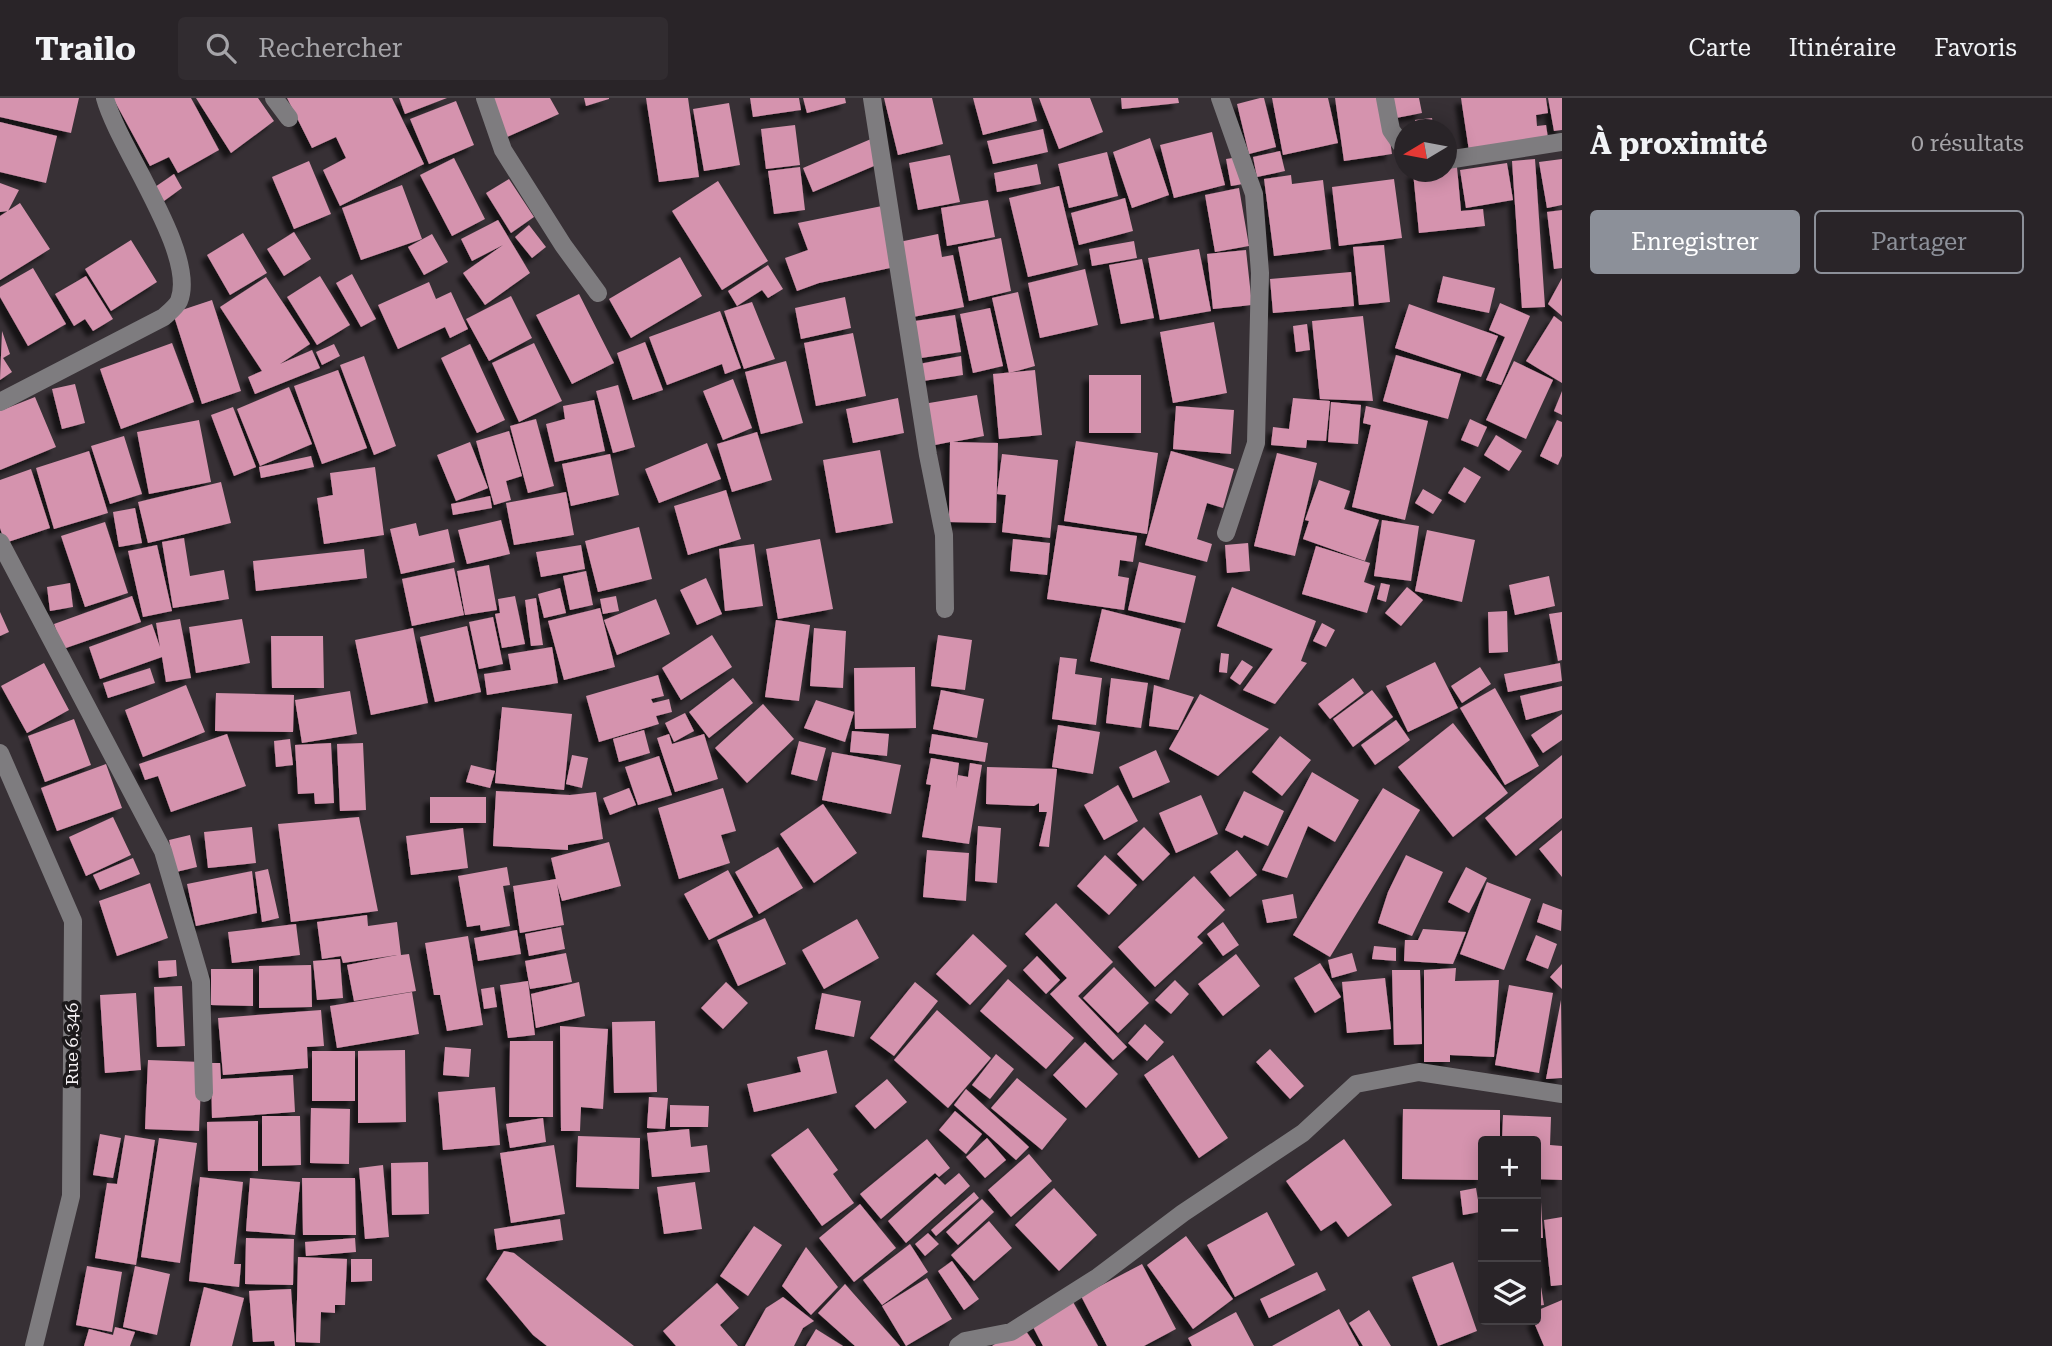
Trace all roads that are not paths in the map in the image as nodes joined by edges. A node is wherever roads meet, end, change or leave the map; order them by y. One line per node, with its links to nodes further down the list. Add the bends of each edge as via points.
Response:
1 (105, 98): 12 (street, via 173,242 182,274 178,302 164,317)
2 (274, 98): 7 (street)
3 (485, 98): 11 (street, via 503,150)
4 (872, 98): 15 (street, via 944,535)
5 (1220, 98): 13 (street, via 1254,194 1260,273 1256,443)
6 (1385, 98): 8 (street)
7 (289, 118)
8 (1394, 134)
9 (1562, 142): 10 (street)
10 (1457, 158)
11 (598, 293)
12 (0, 402)
13 (1226, 533)
14 (0, 542): 17 (street, via 163,850 201,981)
15 (945, 609)
16 (0, 753): 19 (street, Rue 6.346, via 73,921 71,1196)
17 (204, 1093)
18 (1562, 1094): 20 (street, via 1419,1072 1356,1084 1303,1133 1098,1276 1011,1332)
19 (34, 1346)
20 (958, 1346)

